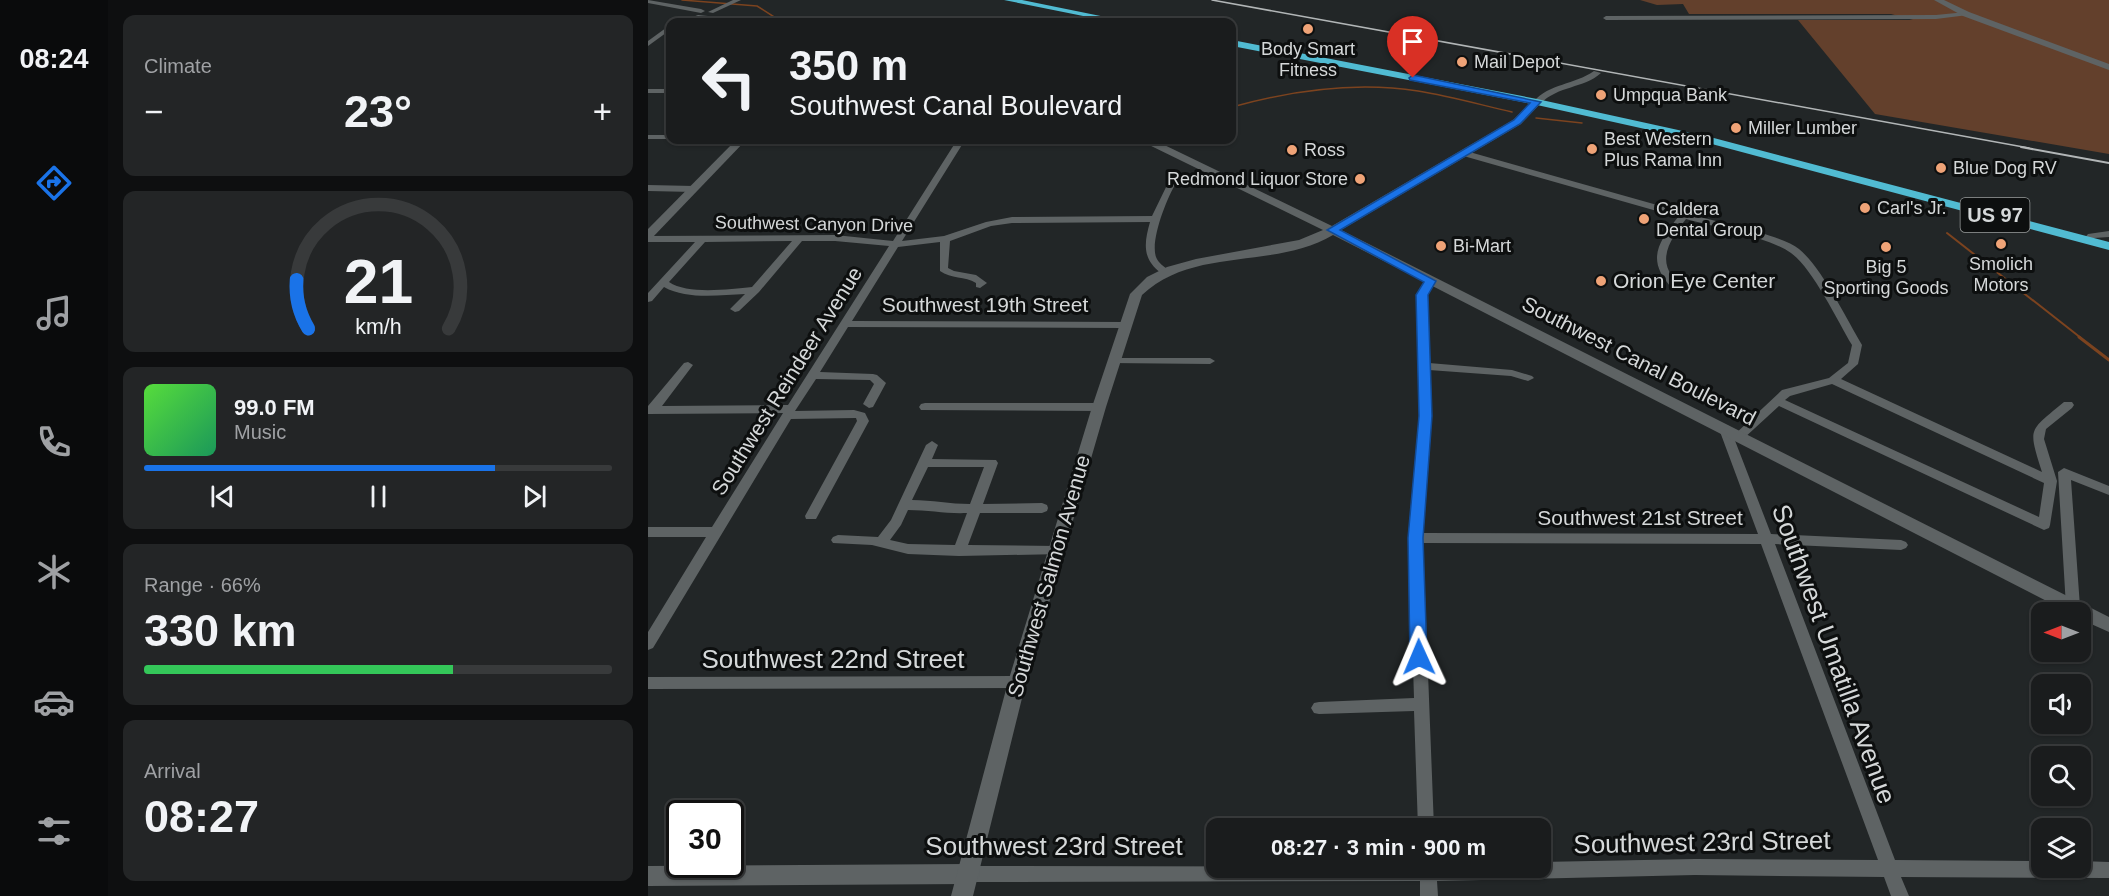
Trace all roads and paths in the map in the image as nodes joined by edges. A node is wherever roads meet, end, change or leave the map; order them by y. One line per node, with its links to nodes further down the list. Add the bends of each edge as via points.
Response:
1 (738, 0): 5 (street)
2 (1008, 0): 10 (highway)
3 (1938, 0): 6 (main road)
4 (648, 1): 5 (main road)
5 (701, 14): 7 (street); 8 (street); 9 (main road)
6 (1966, 14): 11 (street); 15 (main road)
7 (690, 18)
8 (692, 18)
9 (719, 18)
10 (1104, 18)
11 (1606, 18)
12 (666, 30): 13 (street)
13 (648, 44)
14 (1236, 44): 19 (highway, US 97)
15 (2109, 67)
16 (1597, 73): 19 (street, via 1586,80 1555,87)
17 (648, 91): 18 (street)
18 (666, 91)
19 (1537, 102): 25 (main road, Southwest Salmon Avenue, via 1517,122); 37 (highway, US 97, via 1768,154)
20 (648, 136): 21 (street)
21 (666, 137)
22 (737, 144): 28 (main road)
23 (959, 144): 38 (street, Southwest Reindeer Avenue)
24 (1155, 144): 31 (main road, Southwest Canal Boulevard)
25 (1463, 153): 29 (street); 31 (main road, Southwest Salmon Avenue)
26 (1172, 183): 30 (street)
27 (648, 188): 28 (street)
28 (694, 189): 33 (main road)
29 (1686, 214): 44 (street, via 1663,246 1660,264 1666,278); 56 (street, via 1778,242 1809,264 1857,345 1852,364)
30 (1157, 219): 36 (street, Southwest Canyon Drive, via 1012,220); 40 (street, via 1149,242 1150,253)
31 (1332, 230): 40 (main road, Southwest Salmon Avenue, via 1292,247); 41 (main road, Southwest Canal Boulevard)
32 (2109, 234): 37 (street, via 2091,236)
33 (648, 238): 34 (street, Southwest Canyon Drive)
34 (703, 238): 35 (street, Southwest Canyon Drive); 42 (street)
35 (800, 238): 38 (street, Southwest Canyon Drive); 45 (street)
36 (945, 239): 38 (street, Southwest Canyon Drive); 43 (street, via 943,269 978,279)
37 (2088, 240): 39 (highway, US 97)
38 (897, 244): 48 (street, Southwest Reindeer Avenue)
39 (2109, 246)
40 (1164, 271): 49 (main road, Southwest Salmon Avenue, via 1136,294)
41 (1430, 281): 53 (street, via 1422,295); 64 (main road, Southwest Canal Boulevard)
42 (664, 283): 45 (street, via 680,291); 46 (street)
43 (980, 285)
44 (1677, 287)
45 (755, 290): 47 (street)
46 (648, 299)
47 (735, 309)
48 (845, 324): 49 (street, Southwest 19th Street); 54 (street, Southwest Reindeer Avenue)
49 (1124, 325): 51 (main road, Southwest Salmon Avenue)
50 (1210, 361): 51 (street)
51 (1113, 362): 60 (main road, Southwest Salmon Avenue)
52 (688, 365): 62 (street)
53 (1424, 366): 55 (street, via 1502,371); 75 (street, via 1425,416)
54 (813, 375): 58 (street, via 878,379 880,383); 63 (street, Southwest Reindeer Avenue)
55 (1528, 378)
56 (1833, 380): 57 (street, via 1786,393); 67 (street)
57 (1778, 400): 64 (street); 67 (street, via 2044,525)
58 (869, 404)
59 (2068, 405): 67 (street, via 2041,427 2038,439)
60 (1099, 406): 61 (street); 81 (main road, Southwest Salmon Avenue)
61 (925, 407)
62 (650, 410): 63 (street)
63 (789, 412): 72 (street, via 854,414 861,416 863,422); 74 (street, Southwest Reindeer Avenue)
64 (1732, 432): 76 (street, Southwest Umatilla Avenue); 82 (main road, Southwest Canal Boulevard)
65 (932, 445): 66 (street)
66 (923, 463): 69 (street); 70 (street, via 992,463)
67 (2051, 481)
68 (2109, 490): 83 (street, via 2064,472)
69 (904, 505): 70 (street); 78 (street)
70 (975, 508): 71 (street); 80 (street)
71 (1042, 508)
72 (811, 516)
73 (648, 532): 74 (street)
74 (716, 532): 86 (street, Southwest Reindeer Avenue)
75 (1416, 538): 76 (street, Southwest 21st Street); 89 (street)
76 (1766, 539): 79 (street, Southwest 21st Street); 92 (street, Southwest Umatilla Avenue)
77 (838, 540): 78 (street)
78 (880, 543): 80 (street, via 908,549)
79 (1901, 545)
80 (959, 551): 81 (street)
81 (1057, 551): 87 (main road, Southwest Salmon Avenue)
82 (2061, 602)
83 (2073, 602)
84 (2091, 616): 85 (main road, Southwest Canal Boulevard)
85 (2109, 625)
86 (648, 644)
87 (1017, 682): 88 (street, Southwest 22nd Street); 96 (main road, Southwest Salmon Avenue)
88 (648, 683)
89 (1420, 704): 90 (street); 91 (street)
90 (1319, 708)
91 (1426, 818)
92 (1888, 867): 93 (street, Southwest 23rd Street); 94 (street, Southwest 23rd Street); 101 (street, Southwest Umatilla Avenue)
93 (1551, 869)
94 (2109, 870)
95 (1206, 872): 96 (street, Southwest 23rd Street)
96 (969, 874): 97 (main road, Southwest 23rd Street); 99 (main road, Southwest Salmon Avenue)
97 (648, 876)
98 (1428, 878): 100 (street)
99 (962, 896)
100 (1429, 896)
101 (1900, 896)

